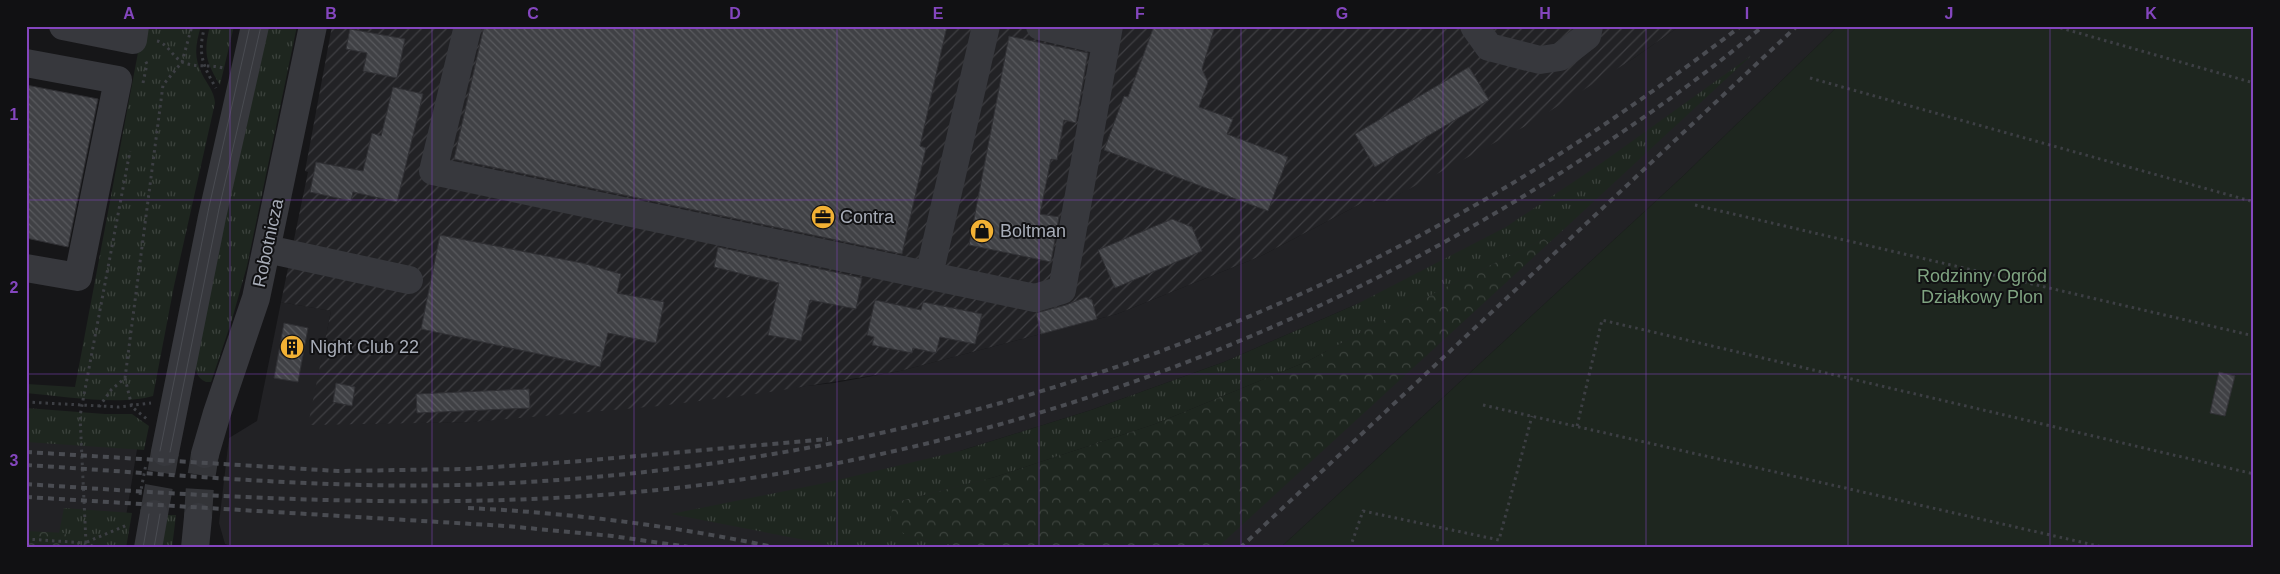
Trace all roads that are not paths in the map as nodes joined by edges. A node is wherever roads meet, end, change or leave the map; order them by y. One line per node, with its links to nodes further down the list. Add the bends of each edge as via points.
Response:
1 (63, 26): 9 (street)
2 (255, 26): 16 (street)
3 (312, 26): 12 (street, Robotnicza)
4 (468, 26): 14 (street, via 433,171)
5 (986, 26): 14 (street)
6 (1040, 26): 10 (street)
7 (1474, 26): 8 (street, via 1489,47 1540,60 1560,57 1587,36)
8 (1590, 26)
9 (134, 33)
10 (1107, 33): 14 (street, via 1062,290 1035,298)
11 (26, 64): 13 (street, via 118,80 78,277)
12 (267, 249): 15 (street); 17 (street, Robotnicza, via 256,298)
13 (26, 268)
14 (929, 275)
15 (409, 280)
16 (166, 403): 17 (street); 18 (street)
17 (216, 413): 19 (street, Robotnicza)
18 (165, 452)
19 (205, 454)
20 (198, 517): 23 (street)
21 (142, 519): 22 (street)
22 (148, 548)
23 (195, 548)

